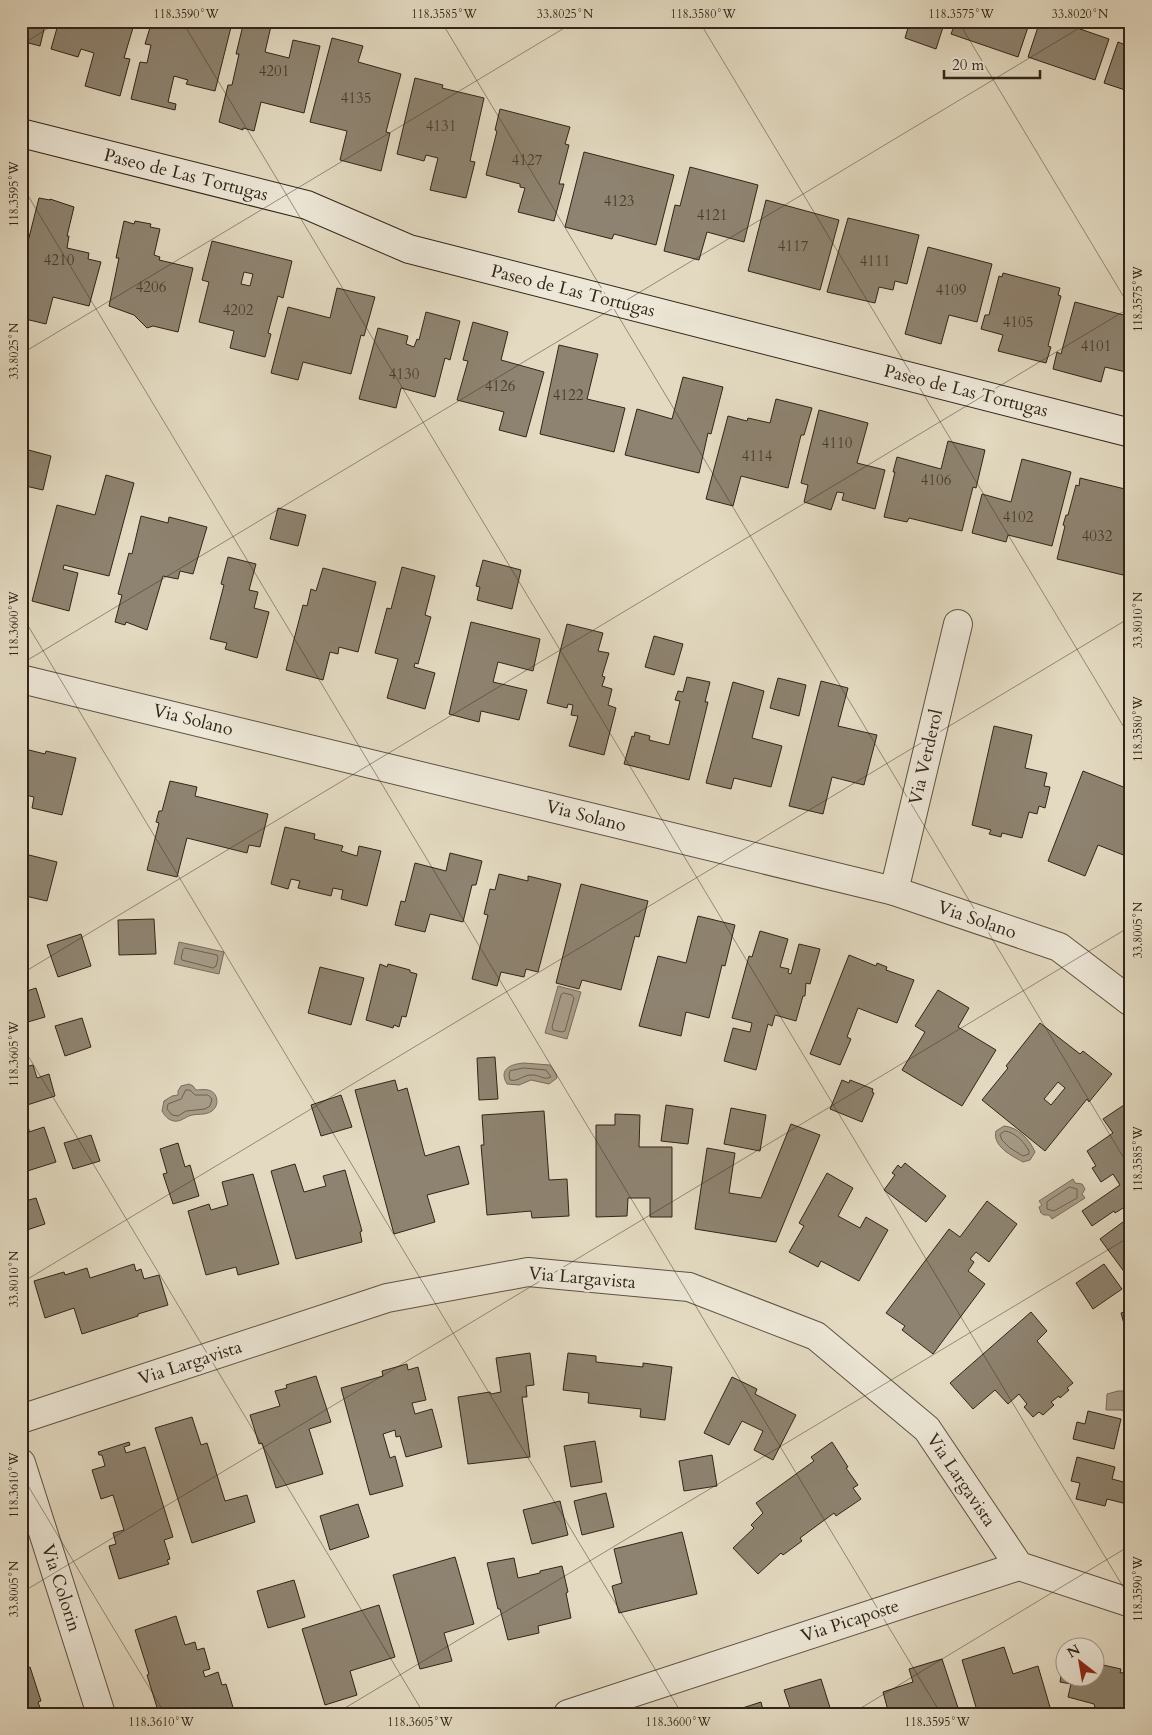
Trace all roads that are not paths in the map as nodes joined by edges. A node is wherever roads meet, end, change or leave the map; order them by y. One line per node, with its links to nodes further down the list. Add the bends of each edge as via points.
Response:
1 (21, 132): 2 (street, Paseo de Las Tortugas, via 307,205 409,249)
2 (1131, 433)
3 (958, 624): 5 (street, Via Verderol)
4 (21, 679): 5 (street, Via Solano)
5 (894, 891): 6 (street, Via Solano, via 1059,947)
6 (1131, 1002)
7 (21, 1419): 9 (street, Via Largavista, via 387,1298 528,1272 689,1288 816,1336 920,1423)
8 (21, 1463): 11 (street, Via Colorin)
9 (1019, 1566): 10 (street); 12 (street, Via Picaposte)
10 (1131, 1603)
11 (101, 1714)
12 (568, 1714)

